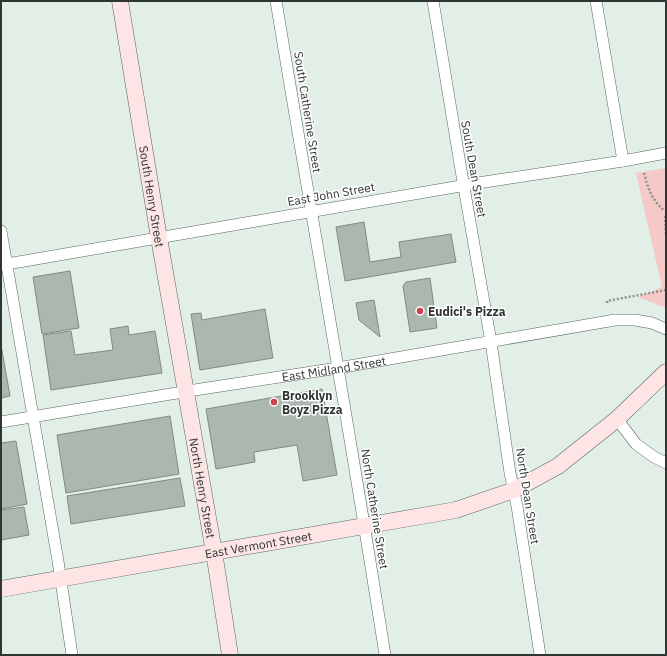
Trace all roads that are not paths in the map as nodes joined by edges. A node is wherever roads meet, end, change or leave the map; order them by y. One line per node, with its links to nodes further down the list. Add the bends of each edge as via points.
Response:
1 (120, 1): 10 (main road, South Henry Street)
2 (276, 1): 8 (street, South Catherine Street)
3 (433, 1): 7 (street, South Dean Street)
4 (596, 1): 6 (street)
5 (666, 153): 6 (street, East John Street)
6 (623, 160): 7 (street, East John Street)
7 (464, 185): 8 (street, East John Street); 13 (street, South Dean Street)
8 (311, 211): 10 (street, East John Street); 14 (street, South Catherine Street)
9 (1, 231): 11 (street)
10 (159, 238): 11 (street, East John Street); 16 (main road, South Henry Street)
11 (4, 264): 17 (street)
12 (666, 329): 13 (street, East Midland Street, via 652,322 615,320)
13 (491, 342): 14 (street, East Midland Street); 21 (street, North Dean Street)
14 (338, 368): 16 (street, East Midland Street); 22 (street, North Catherine Street)
15 (666, 372): 18 (main road)
16 (186, 392): 17 (street, East Midland Street); 23 (main road, North Henry Street)
17 (33, 417): 19 (street, East Midland Street); 24 (street)
18 (617, 420): 20 (street, via 636,444); 21 (main road, via 558,466)
19 (1, 422)
20 (666, 463)
21 (514, 490): 22 (main road, East Vermont Street, via 456,510); 29 (street, North Dean Street)
22 (364, 526): 23 (main road, East Vermont Street); 28 (street, North Catherine Street)
23 (214, 552): 24 (main road, East Vermont Street); 27 (main road, North Henry Street)
24 (60, 578): 25 (main road, East Vermont Street); 26 (street)
25 (1, 589)
26 (72, 655)
27 (230, 655)
28 (385, 655)
29 (540, 655)

